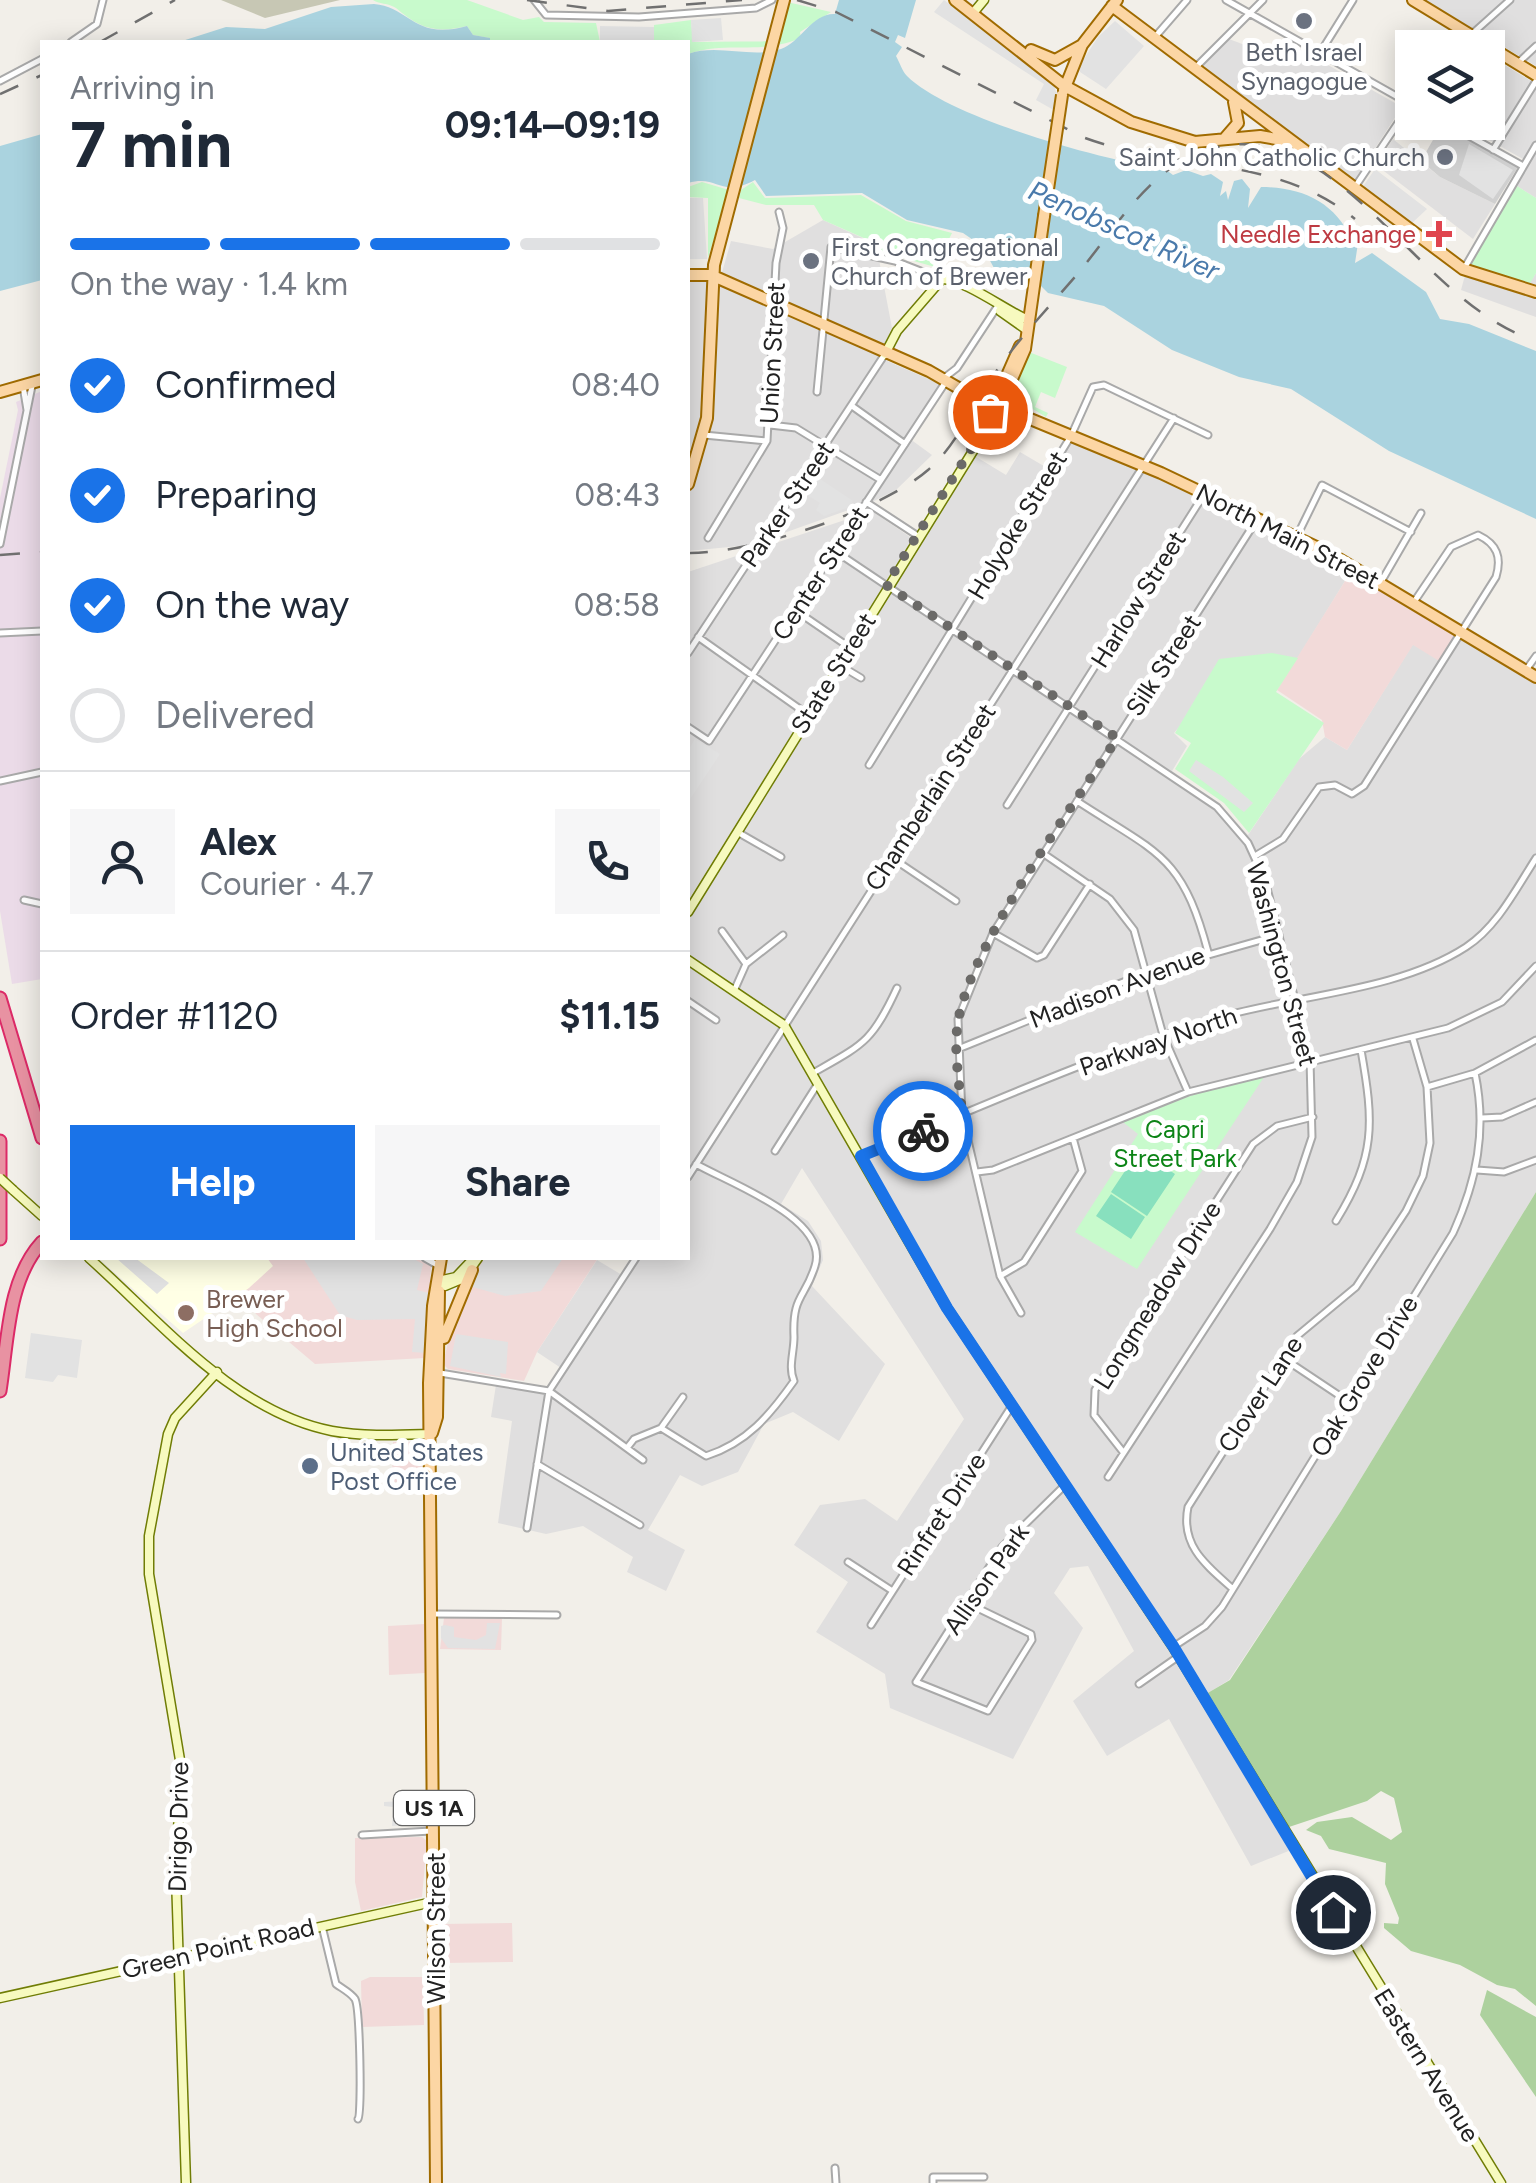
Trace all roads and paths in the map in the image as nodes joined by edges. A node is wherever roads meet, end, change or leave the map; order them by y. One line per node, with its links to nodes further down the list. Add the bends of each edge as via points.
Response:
1 (102, 0): 20 (street, via 97,24)
2 (534, 0): 16 (street, via 539,11 633,17)
3 (727, 0): 16 (street)
4 (772, 0): 16 (street)
5 (784, 0): 45 (main road)
6 (955, 0): 15 (main road)
7 (966, 0): 15 (main road)
8 (1187, 0): 21 (street)
9 (1226, 0): 17 (street)
10 (1262, 0): 17 (street)
11 (1353, 0): 24 (street)
12 (1413, 0): 18 (main road)
13 (1510, 0): 19 (street)
14 (1111, 2): 21 (main road); 22 (main road, State Street)
15 (978, 6): 22 (main road, via 1043,58 1062,59); 31 (main road)
16 (727, 10)
17 (1249, 13): 24 (street); 28 (street)
18 (1463, 30)
19 (1469, 30)
20 (74, 40)
21 (1153, 40): 28 (main road)
22 (1082, 45): 31 (main road, State Street)
23 (1536, 46): 27 (street)
24 (1320, 53): 33 (street)
25 (1505, 56): 27 (main road)
26 (40, 61): 30 (street)
27 (1517, 64): 29 (main road)
28 (1193, 70): 32 (main road)
29 (1536, 78): 39 (street)
30 (0, 81)
31 (1064, 91): 35 (main road, via 1192,142); 50 (main road, State Street, bridge)
32 (1226, 93): 35 (main road, via 1239,120); 38 (main road)
33 (1395, 95)
34 (1395, 129): 41 (street)
35 (1220, 140): 38 (main road, via 1270,136)
36 (1478, 140): 39 (street)
37 (1536, 144): 40 (street)
38 (1297, 146): 41 (main road)
39 (1493, 150): 40 (street)
40 (1523, 166): 43 (street)
41 (1354, 190): 43 (main road)
42 (779, 212): 48 (street, Union Street, via 784,228)
43 (1464, 269): 47 (main road)
44 (690, 275): 45 (main road)
45 (713, 276): 48 (main road, North Main Street); 64 (main road)
46 (942, 279): 49 (street, via 959,282); 51 (street, via 895,260 830,248); 52 (street)
47 (1536, 292)
48 (774, 304): 51 (main road, North Main Street); 62 (street, Union Street)
49 (997, 307): 50 (street); 53 (street, Center Street)
50 (1028, 325): 54 (main road, State Street); 59 (main road, State Street)
51 (824, 327): 52 (main road, North Main Street); 56 (street)
52 (885, 354): 53 (main road, North Main Street); 58 (street, Parker Street)
53 (944, 380): 59 (main road, North Main Street); 68 (street, Center Street)
54 (1012, 384): 59 (main road, State Street); 60 (main road)
55 (30, 385): 57 (main road); 80 (street)
56 (818, 392)
57 (0, 395)
58 (852, 406): 67 (street, Parker Street); 68 (street)
59 (998, 406): 60 (main road, North Main Street); 77 (street, State Street)
60 (1025, 415): 65 (main road, North Main Street)
61 (1174, 418): 63 (street); 65 (street, Holyoke Street, via 1097,385); 70 (street, Chamberlain Street)
62 (770, 425): 66 (street, Union Street); 67 (street, via 796,428)
63 (1208, 434)
64 (704, 436): 66 (street); 69 (main road)
65 (1071, 436): 70 (main road, North Main Street); 86 (street, Holyoke Street)
66 (767, 441): 78 (street, Union Street)
67 (826, 444): 71 (street); 90 (street, Parker Street)
68 (905, 444): 71 (street, Center Street)
69 (690, 466)
70 (1144, 466): 72 (main road, North Main Street); 95 (street, Chamberlain Street)
71 (881, 480): 73 (street, Center Street)
72 (1204, 493): 75 (main road, North Main Street); 99 (street, Harlow Street)
73 (866, 502): 77 (street); 81 (street, Center Street)
74 (1421, 513): 76 (street)
75 (1257, 519): 79 (main road, North Main Street); 102 (street, Silk Street)
76 (1411, 532): 79 (street, via 1322,485); 82 (street)
77 (918, 536): 83 (street, State Street)
78 (708, 538)
79 (1296, 538): 82 (main road, North Main Street)
80 (0, 544)
81 (834, 550): 83 (street, Washington Street); 85 (street, Center Street)
82 (1381, 582): 84 (main road, North Main Street)
83 (886, 585): 86 (street, Washington Street); 91 (street, State Street)
84 (1414, 602): 88 (main road, North Main Street); 88 (street, via 1459,540 1486,539 1499,566)
85 (796, 610): 91 (street); 97 (street, Center Street)
86 (953, 629): 95 (street, Washington Street); 103 (street, Holyoke Street)
87 (40, 631): 89 (street)
88 (1461, 632): 96 (main road, North Main Street); 110 (street, via 1364,786 1347,793 1320,787 1283,838)
89 (0, 633)
90 (698, 638): 92 (street, Parker Street); 97 (street)
91 (849, 647): 94 (street, State Street)
92 (690, 650)
93 (1536, 656): 96 (street)
94 (838, 664): 98 (street); 100 (street, State Street)
95 (1012, 668): 99 (street, Washington Street); 112 (street, Chamberlain Street)
96 (1531, 674)
97 (752, 676): 100 (street); 101 (street, Center Street, via 709,741)
98 (861, 678)
99 (1070, 708): 102 (street, Washington Street); 107 (street, Harlow Street)
100 (808, 714): 108 (street, State Street)
101 (690, 728)
102 (1117, 738): 106 (street, Silk Street); 110 (street, Washington Street, via 1218,807)
103 (869, 765)
104 (40, 772): 105 (street)
105 (0, 781)
106 (1077, 801): 109 (street, Silk Street); 125 (street, via 1178,873 1196,906)
107 (1007, 804)
108 (736, 831): 111 (street); 116 (street, State Street)
109 (1044, 854): 114 (street); 122 (street, Silk Street)
110 (1255, 856): 124 (street, Washington Street)
111 (781, 857)
112 (892, 858): 118 (street); 136 (street, Chamberlain Street)
113 (1536, 858): 132 (street, Parkway North, via 1499,914 1460,951 1385,980)
114 (1090, 884): 122 (street, via 1044,955 1030,958); 129 (street, via 1123,912)
115 (690, 891): 116 (street)
116 (697, 896): 120 (street, State Street)
117 (24, 900): 119 (street)
118 (956, 901)
119 (40, 904)
120 (690, 908)
121 (722, 931): 127 (street)
122 (993, 932): 140 (street, Silk Street, via 963,1004)
123 (784, 935): 127 (street)
124 (1279, 935): 125 (street, Madison Avenue); 132 (street, Washington Street)
125 (1208, 952): 129 (street, Madison Avenue)
126 (690, 961): 131 (street, Eastern Avenue)
127 (746, 964): 131 (street)
128 (1536, 966): 138 (street, via 1502,1002)
129 (1148, 972): 137 (street); 140 (street, Madison Avenue)
130 (898, 988): 143 (street, via 865,1044)
131 (734, 991): 136 (street, Eastern Avenue)
132 (1294, 997): 137 (street, Parkway North); 142 (street, Washington Street)
133 (0, 998): 152 (highway)
134 (690, 1002): 135 (street)
135 (716, 1020)
136 (784, 1024): 143 (street, Eastern Avenue); 158 (street, Chamberlain Street)
137 (1163, 1035): 147 (street); 149 (street, Parkway North)
138 (1413, 1040): 141 (street); 146 (street, Clover Lane)
139 (1536, 1040): 144 (street)
140 (958, 1049): 149 (street, Silk Street)
141 (1361, 1050): 142 (street); 164 (street, via 1370,1145)
142 (1310, 1060): 147 (street); 150 (street, Washington Street)
143 (813, 1072): 145 (street, Eastern Avenue)
144 (1475, 1073): 146 (street); 151 (street, Oak Grove Drive)
145 (819, 1082): 155 (street); 156 (street, Eastern Avenue)
146 (1427, 1087): 176 (street, Clover Lane, via 1430,1143 1406,1211 1356,1286 1308,1323)
147 (1188, 1092): 153 (street)
148 (1536, 1102): 151 (street)
149 (962, 1115): 156 (street, Parkway North); 160 (street, Silk Street)
150 (1313, 1117): 187 (street, Washington Street, via 1297,1182); 187 (street, Longmeadow Drive, via 1277,1126 1253,1144 1095,1390 1094,1415)
151 (1482, 1118): 159 (street, Oak Grove Drive)
152 (40, 1131)
153 (1073, 1138): 160 (street); 173 (street, via 1082,1171 1024,1262)
154 (0, 1141): 165 (highway)
155 (775, 1152)
156 (861, 1156): 183 (street, Eastern Avenue, via 947,1308)
157 (1536, 1160): 159 (street, via 1504,1172)
158 (696, 1164): 161 (street, Chamberlain Street); 184 (street, via 796,1218 816,1240 814,1269 793,1307 794,1382 741,1442 702,1455)
159 (1477, 1170): 182 (street, Oak Grove Drive, via 1453,1232)
160 (977, 1172): 173 (street, Silk Street)
161 (690, 1174)
162 (0, 1178): 163 (street, bridge)
163 (40, 1214)
164 (1336, 1220)
165 (0, 1239)
166 (40, 1246): 179 (highway, via 18,1284)
167 (90, 1260): 178 (street)
168 (474, 1260): 174 (street, via 456,1277)
169 (475, 1260): 172 (street)
170 (635, 1260): 180 (street)
171 (440, 1262): 174 (main road, Wilson Street / US 1A)
172 (472, 1270): 174 (street, via 454,1284); 177 (main road)
173 (1000, 1276): 175 (street, Silk Street)
174 (438, 1281): 177 (main road, Wilson Street / US 1A)
175 (1021, 1313)
176 (1283, 1358): 182 (street); 195 (street, Clover Lane, via 1188,1507 1187,1538 1199,1559)
177 (439, 1365): 180 (street); 185 (main road, Wilson Street / US 1A)
178 (217, 1372): 185 (street, via 260,1404 314,1426 374,1436); 208 (street, Dirigo Drive, via 169,1432 149,1536 154,1621 181,1766)
179 (0, 1391)
180 (550, 1391): 186 (street); 189 (street)
181 (683, 1398): 184 (street)
182 (1349, 1402): 195 (street, Oak Grove Drive)
183 (1012, 1404): 191 (street, Eastern Avenue); 196 (street, Rinfret Drive)
184 (661, 1428): 186 (street)
185 (432, 1434): 198 (main road, Wilson Street / US 1A)
186 (627, 1448): 188 (street)
187 (1123, 1453): 190 (street, Washington Street)
188 (642, 1460)
189 (537, 1464): 192 (street); 193 (street)
190 (1108, 1477)
191 (1066, 1484): 197 (street, Allison Park, via 1016,1528); 201 (street, Eastern Avenue)
192 (640, 1525)
193 (527, 1528)
194 (848, 1562): 196 (street)
195 (1233, 1589): 201 (street, Oak Grove Drive, via 1205,1626)
196 (891, 1590): 200 (street, Rinfret Drive)
197 (966, 1603): 197 (street, Allison Park, via 1031,1634 988,1710 916,1682)
198 (432, 1614): 199 (street); 204 (main road, Wilson Street / US 1A)
199 (557, 1615)
200 (872, 1625)
201 (1173, 1646): 202 (street, Eastern Avenue)
202 (1179, 1656): 203 (street); 217 (street, Eastern Avenue)
203 (1139, 1684)
204 (434, 1831): 205 (street); 206 (main road, Wilson Street / US 1A)
205 (362, 1835)
206 (436, 1901): 207 (street, Green Point Road); 214 (main road, Wilson Street / US 1A)
207 (321, 1924): 208 (street, Green Point Road); 210 (street, via 336,1984 354,1996 358,2008)
208 (178, 1957): 209 (street, Green Point Road); 213 (street, Dirigo Drive)
209 (0, 1998)
210 (358, 2119)
211 (836, 2168): 215 (street)
212 (984, 2177): 216 (street, via 934,2176)
213 (186, 2183)
214 (436, 2183)
215 (836, 2183)
216 (933, 2183)
217 (1501, 2183)

